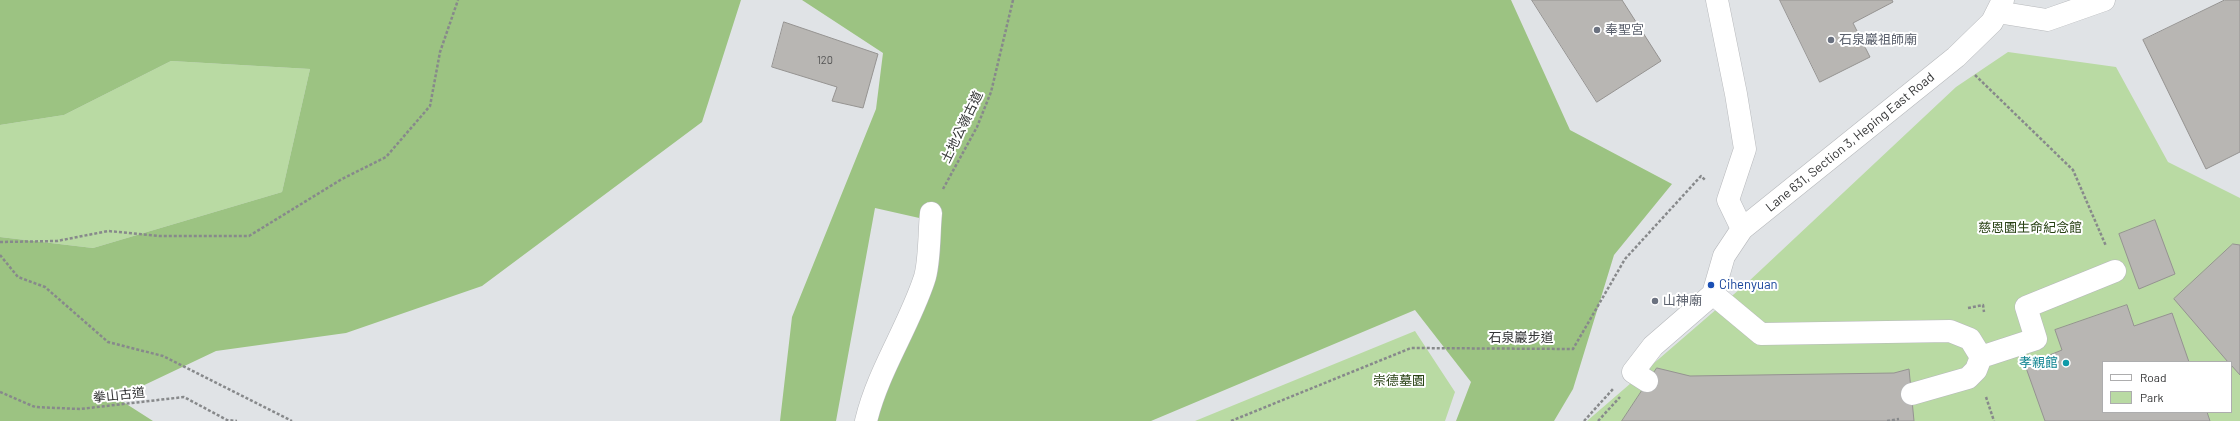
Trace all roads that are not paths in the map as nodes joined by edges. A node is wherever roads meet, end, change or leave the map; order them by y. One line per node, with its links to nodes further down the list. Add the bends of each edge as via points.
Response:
1 (1717, 0): 5 (street, via 1745,149 1728,200)
2 (2104, 0): 3 (street, via 2047,20)
3 (2000, 6): 5 (street, Lane 631, Section 3, Heping East Road, via 1992,22 1956,57)
4 (931, 213): 11 (street, via 925,279 890,356)
5 (1742, 229): 7 (street, Lane 631, Section 3, Heping East Road, via 1724,256)
6 (2115, 272): 8 (street, via 2026,307 2036,339)
7 (1714, 294): 8 (street, via 1761,334 1950,331 1970,339); 9 (street, via 1654,346 1633,372)
8 (1981, 357): 10 (street, via 1976,370 1968,378)
9 (1647, 381)
10 (1912, 394)
11 (866, 421)

